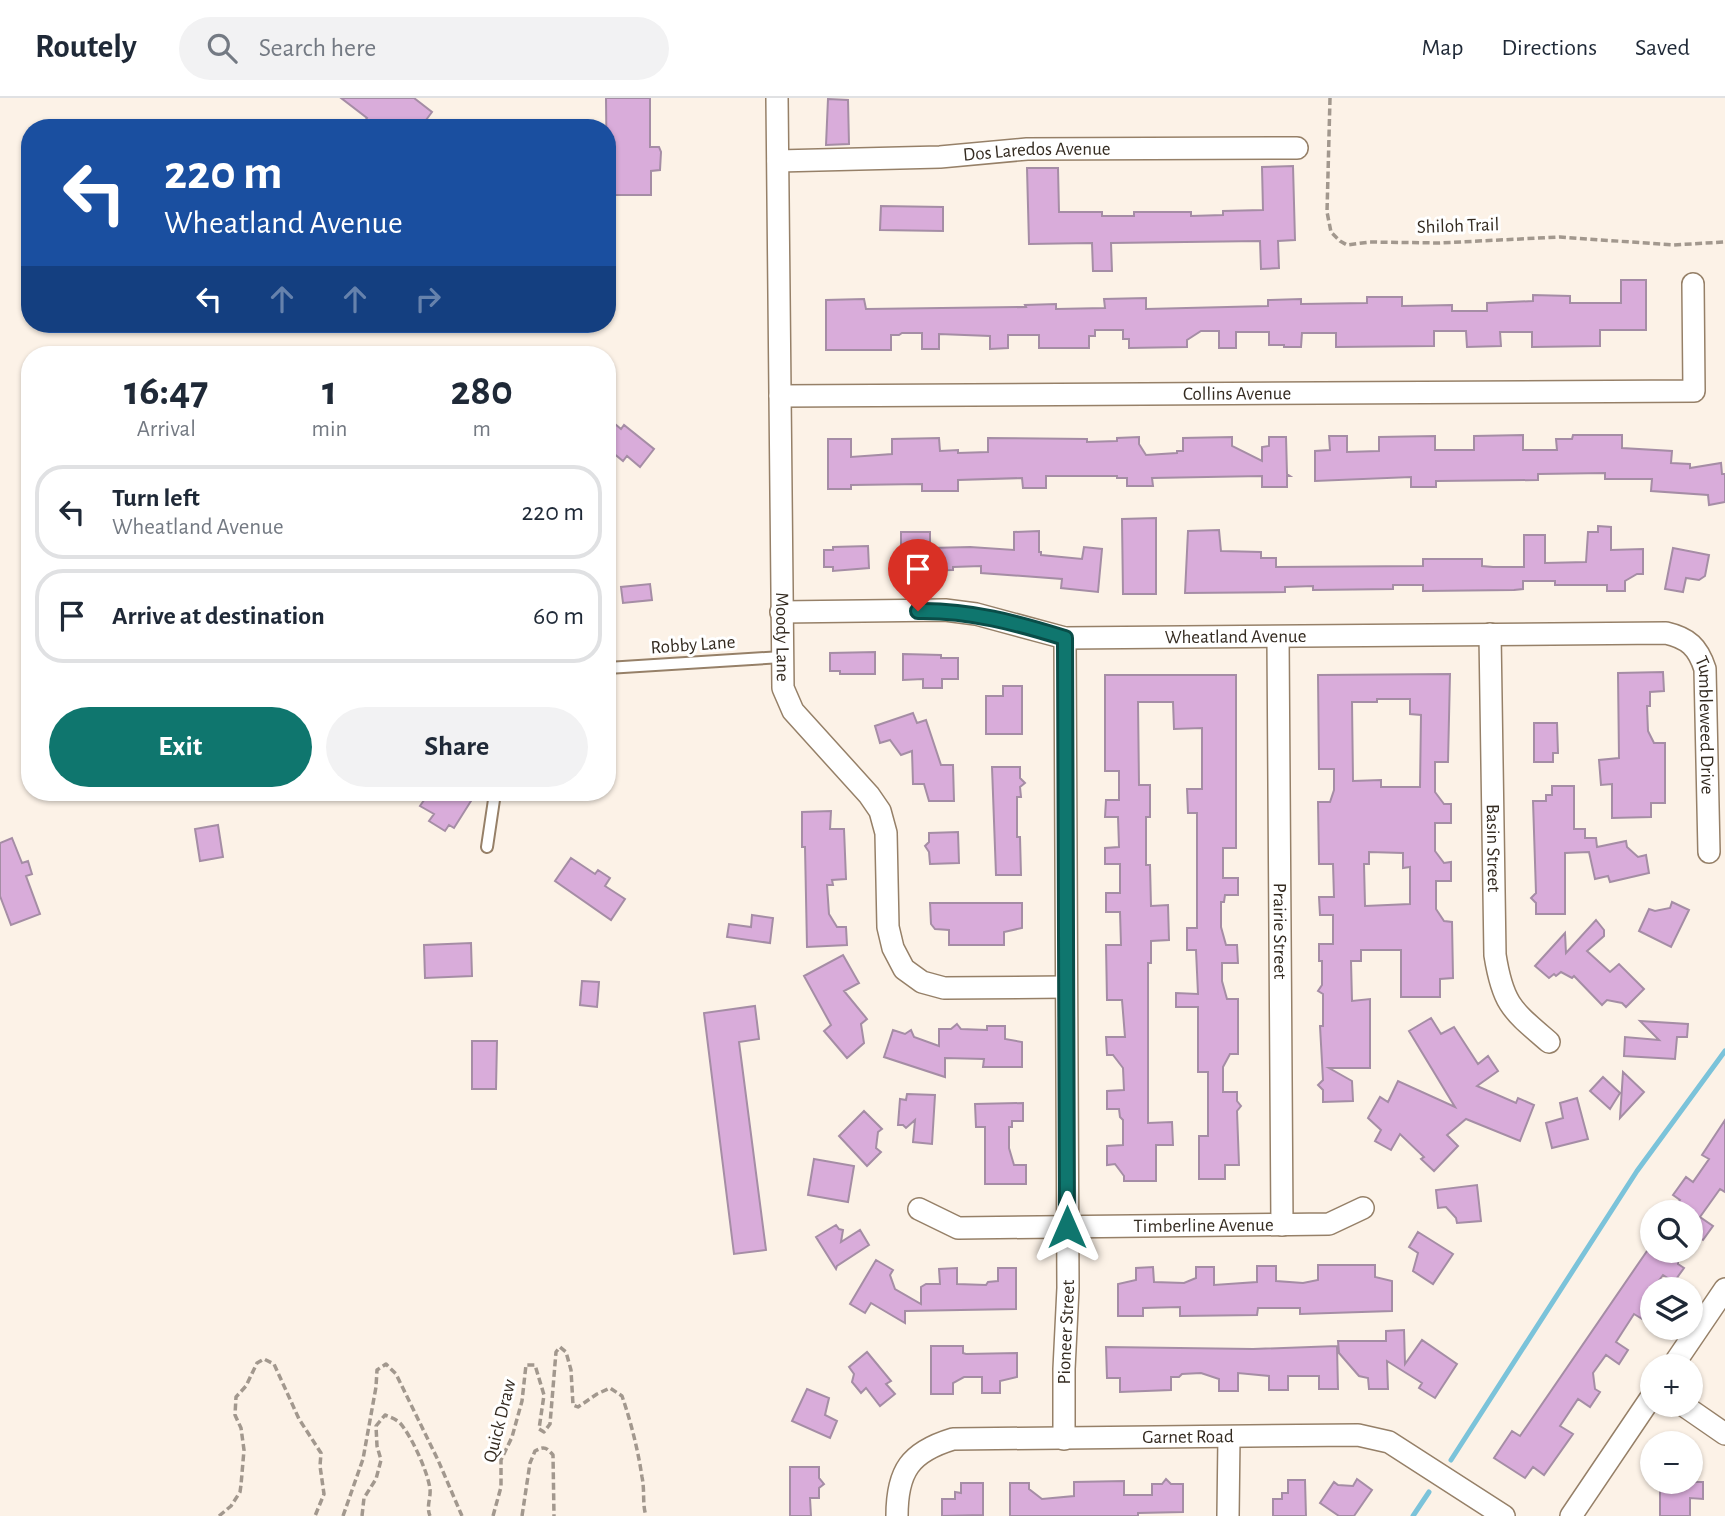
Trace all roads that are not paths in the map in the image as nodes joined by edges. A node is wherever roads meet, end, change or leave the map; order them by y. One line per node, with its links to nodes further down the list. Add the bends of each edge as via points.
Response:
1 (777, 98): 3 (street, Moody Lane)
2 (1297, 148): 3 (street, Dos Laredos Avenue, via 1027,149 940,157)
3 (778, 161): 5 (street, Moody Lane)
4 (1693, 284): 5 (street, Collins Avenue, via 1694,391)
5 (780, 396): 6 (street, Moody Lane)
6 (781, 612): 9 (street, Wheatland Avenue, via 945,610); 11 (street, Moody Lane)
7 (1490, 634): 8 (street, Wheatland Avenue); 10 (street, Wheatland Avenue, via 1666,632); 17 (street, Basin Street, via 1495,956 1500,984 1513,1011)
8 (1278, 637): 9 (street, Wheatland Avenue); 20 (street, Prairie Street)
9 (1065, 638): 16 (street, Pioneer Street)
10 (1692, 643): 15 (street, Tumbleweed Drive, via 1705,669)
11 (782, 657): 12 (lane, Robby Lane); 16 (street, Moody Lane, via 783,688 793,710 880,811 886,833 888,927 904,969 922,982 944,988)
12 (616, 667)
13 (494, 801): 14 (lane)
14 (487, 847)
15 (1709, 852)
16 (1066, 987): 21 (street, Pioneer Street)
17 (1549, 1042)
18 (1363, 1208): 20 (street, Timberline Avenue, via 1329,1224)
19 (919, 1209): 21 (street, Timberline Avenue, via 958,1228)
20 (1282, 1225): 21 (street, Timberline Avenue)
21 (1067, 1227): 28 (street, Pioneer Street)
22 (1725, 1289): 23 (street)
23 (1681, 1354)
24 (1640, 1414): 32 (street)
25 (1700, 1417): 26 (street)
26 (1725, 1434)
27 (1229, 1437): 28 (street, Garnet Road); 30 (street); 31 (street, Garnet Road, via 1358,1435 1389,1442)
28 (1064, 1439): 29 (street, Garnet Road, via 953,1439 930,1446 900,1479)
29 (897, 1516)
30 (1228, 1516)
31 (1504, 1516)
32 (1571, 1516)

